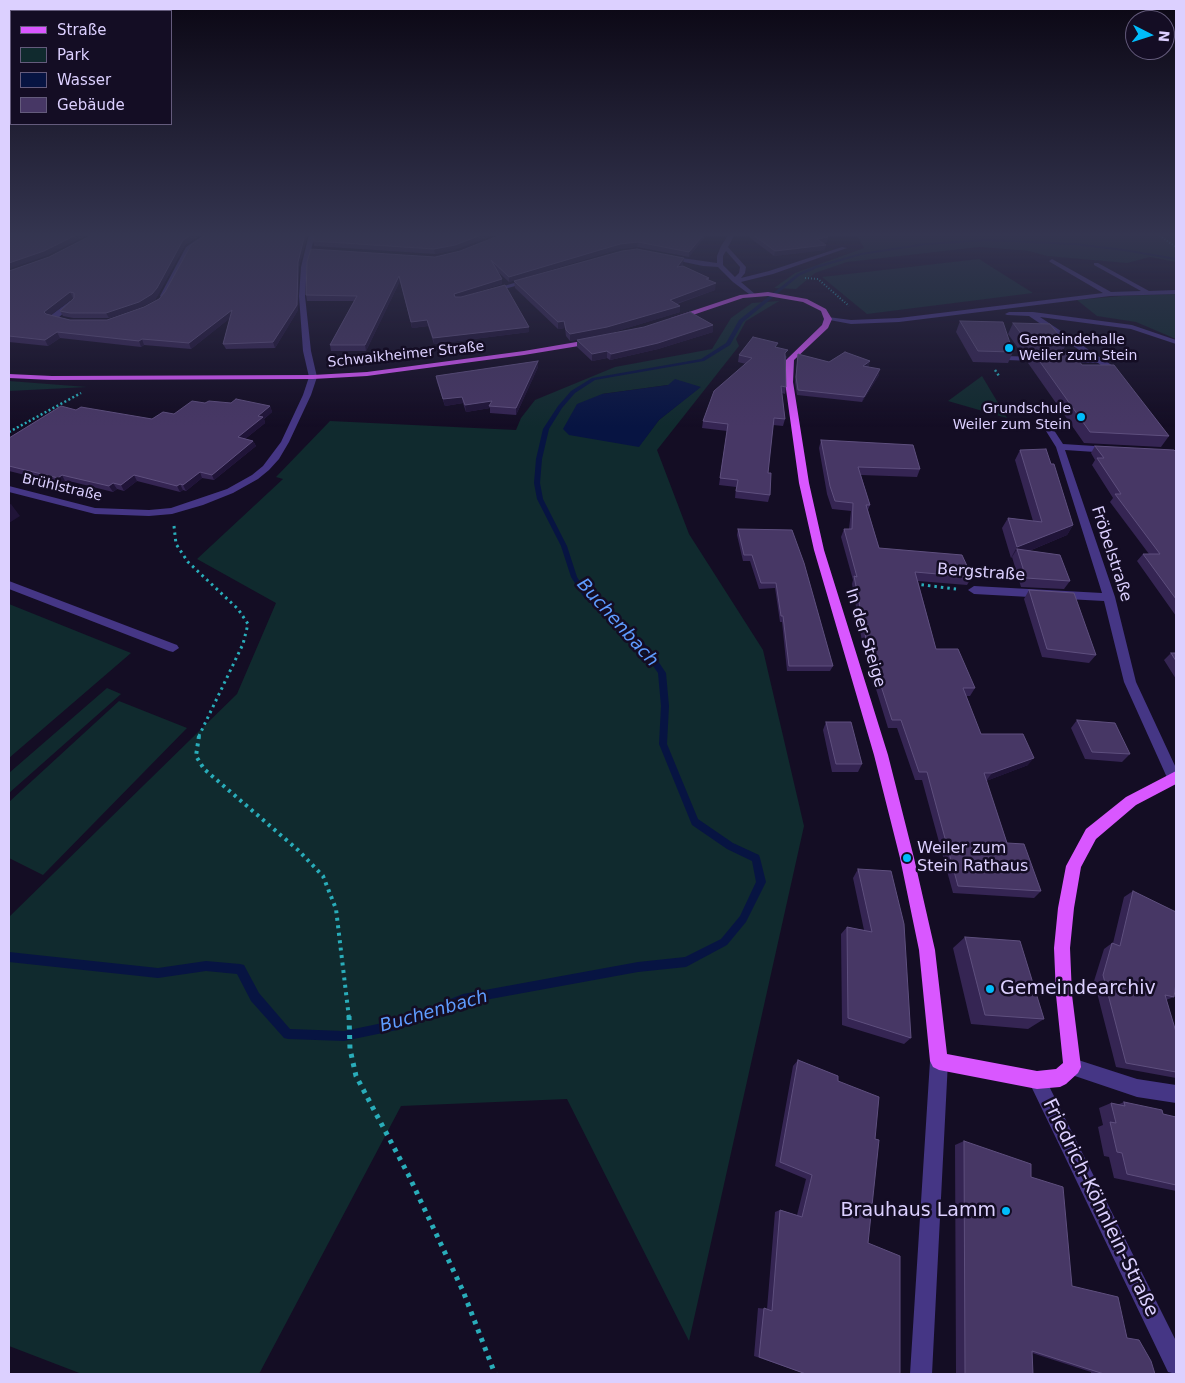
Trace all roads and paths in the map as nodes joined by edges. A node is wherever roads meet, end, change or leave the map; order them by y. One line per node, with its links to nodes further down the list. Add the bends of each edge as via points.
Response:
1 (161, 299): 8 (street)
2 (302, 299): 21 (street)
3 (734, 299): 14 (main road)
4 (800, 299): 12 (main road, via 824,310)
5 (840, 299): 9 (path)
6 (1074, 299): 10 (street)
7 (74, 301): 13 (street, via 53,318)
8 (158, 302)
9 (853, 310)
10 (969, 312): 11 (street); 12 (street, via 880,321)
11 (1031, 314): 16 (street, via 1132,326); 18 (street)
12 (828, 319): 35 (main road, In der Steige, via 790,360 789,382 804,483 819,550 881,755 907,858 926,950)
13 (67, 320)
14 (668, 320)
15 (599, 340): 21 (main road, Schwaikheimer Straße, via 435,366)
16 (1176, 342)
17 (1006, 358): 18 (street)
18 (1100, 361): 19 (street)
19 (1113, 370)
20 (9, 376): 22 (main road, Schwaikheimer Straße)
21 (313, 377): 22 (main road, Schwaikheimer Straße); 28 (street, Brühlstraße, via 285,442 266,468 230,491)
22 (110, 378): 24 (path)
23 (1045, 423): 25 (street, Fröbelstraße)
24 (9, 432)
25 (1060, 447): 26 (street); 32 (street, Fröbelstraße)
26 (1124, 451)
27 (9, 489): 28 (street, Brühlstraße, via 95,511 123,514)
28 (172, 511): 40 (path, via 176,544 188,562 238,609 248,624 243,644 198,738 196,756 204,769 298,850 323,876 336,909 350,1049 356,1076 408,1174 463,1291)
29 (906, 583): 31 (path, Bergstraße)
30 (9, 585): 33 (street)
31 (974, 590): 32 (street, Bergstraße)
32 (1109, 597): 34 (street, Fröbelstraße, via 1130,682)
33 (173, 648)
34 (1175, 777): 36 (main road, via 1131,801 1091,834 1074,866 1062,948)
35 (939, 1061): 37 (main road); 41 (street)
36 (1072, 1067): 37 (main road, via 1060,1078); 38 (street, via 1137,1088)
37 (1037, 1080): 39 (street, Friedrich-Köhnlein-Straße)
38 (1176, 1094)
39 (1176, 1364)
40 (495, 1374)
41 (921, 1374)

